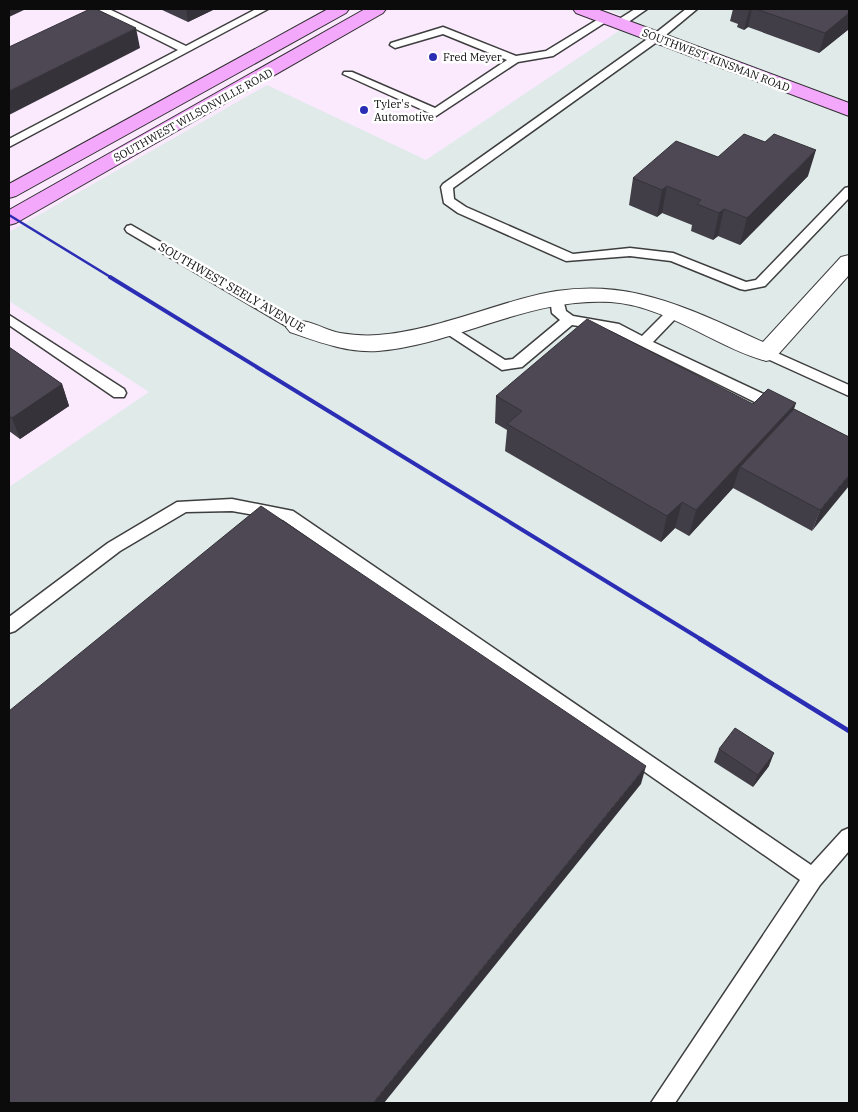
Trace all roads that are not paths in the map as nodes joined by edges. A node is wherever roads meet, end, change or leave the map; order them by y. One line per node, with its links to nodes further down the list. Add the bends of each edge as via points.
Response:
1 (263, 9): 11 (lane)
2 (340, 9): 17 (main road, SOUTHWEST WILSONVILLE ROAD)
3 (377, 9): 18 (main road, SOUTHWEST WILSONVILLE ROAD)
4 (582, 9): 8 (main road, SOUTHWEST KINSMAN ROAD)
5 (642, 9): 8 (lane)
6 (692, 9): 9 (lane)
7 (96, 10): 11 (lane)
8 (613, 20): 9 (main road, SOUTHWEST KINSMAN ROAD); 12 (lane, via 549,54)
9 (657, 37): 14 (main road, SOUTHWEST KINSMAN ROAD); 16 (lane, via 447,187 448,200 462,210 571,258 630,252 673,256 745,286 760,283)
10 (396, 45): 12 (lane, via 444,30)
11 (186, 50): 15 (lane)
12 (515, 59): 13 (lane, via 436,113)
13 (348, 74)
14 (849, 110)
15 (9, 144)
16 (849, 191)
17 (9, 192)
18 (9, 219)
19 (131, 229): 25 (lane, SOUTHWEST SEELY AVENUE)
20 (849, 262): 28 (street)
21 (557, 298): 22 (street, SOUTHWEST SEELY AVENUE, via 611,295 633,298); 24 (lane, via 559,313); 26 (street, SOUTHWEST SEELY AVENUE, via 536,300)
22 (673, 313): 27 (lane); 28 (street, SOUTHWEST SEELY AVENUE)
23 (9, 319): 30 (lane)
24 (569, 320): 26 (lane, via 517,364 502,365); 27 (lane, via 614,328)
25 (298, 327): 26 (street, SOUTHWEST SEELY AVENUE, via 344,343 391,342)
26 (448, 330)
27 (644, 343): 31 (lane)
28 (766, 353): 29 (lane)
29 (849, 391)
30 (118, 393)
31 (796, 416)
32 (9, 626): 34 (lane, via 114,546 183,506 232,504 287,515)
33 (849, 837): 34 (lane)
34 (813, 878): 35 (lane)
35 (662, 1103)

